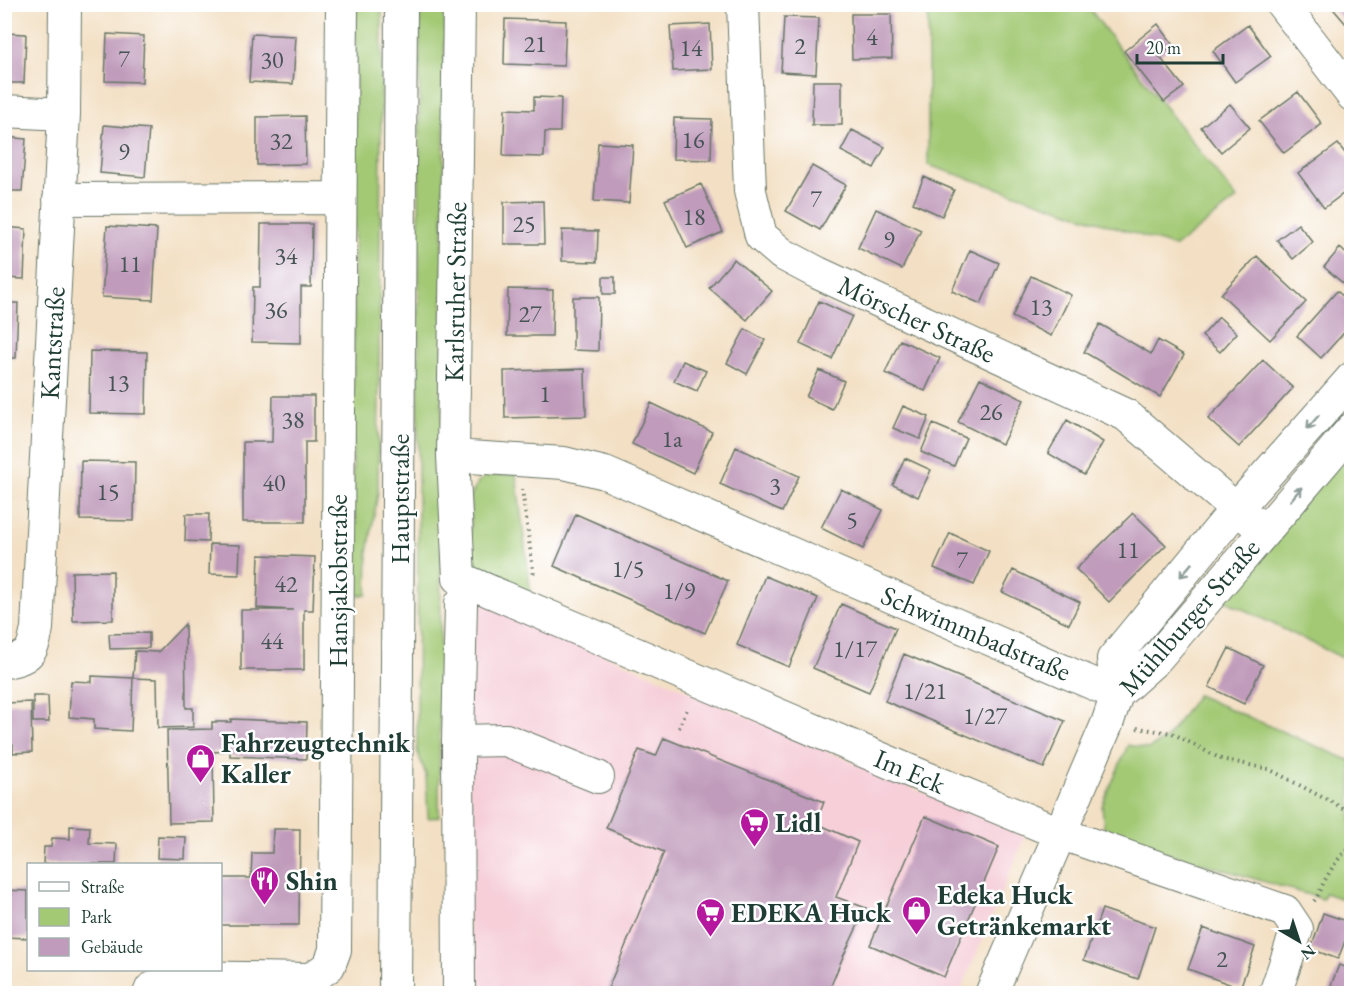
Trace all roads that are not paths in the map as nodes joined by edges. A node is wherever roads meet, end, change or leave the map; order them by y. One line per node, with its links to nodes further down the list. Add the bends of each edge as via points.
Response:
1 (65, 4): 9 (street, Kantstraße)
2 (342, 4): 10 (street, Hansjakobstraße)
3 (401, 4): 23 (street, Hauptstraße)
4 (459, 4): 14 (street, Karlsruher Straße)
5 (743, 4): 15 (street, Mörscher Straße, via 750,191 762,236 782,254 818,273 1126,416)
6 (1282, 4): 7 (street)
7 (1352, 95)
8 (4, 111): 9 (street)
9 (64, 114): 11 (street, Kantstraße)
10 (340, 198): 11 (street); 24 (street, Hansjakobstraße, via 335,950 329,966 311,979 176,976)
11 (59, 199): 18 (street, Kantstraße, via 37,628 34,647 24,659)
12 (1352, 378): 15 (street, Schwimmbadstraße, one-way to 15)
13 (1352, 429): 16 (street, Mühlburger Straße, one-way to 13)
14 (453, 456): 17 (street, Karlsruher Straße); 19 (street, Schwimmbadstraße, via 564,463 605,473)
15 (1236, 509): 16 (street, Mörscher Straße); 19 (street, Schwimmbadstraße, one-way to 19, via 1113,659)
16 (1265, 530): 19 (street, Mühlburger Straße, via 1156,659)
17 (460, 591): 20 (street, Karlsruher Straße); 22 (street, Im Eck, via 532,610)
18 (4, 662)
19 (1117, 694): 22 (street, Mühlburger Straße)
20 (458, 741): 21 (street, via 506,740); 25 (street, Karlsruher Straße)
21 (598, 777)
22 (1059, 833): 26 (street, Mühlburger Straße); 27 (street, Im Eck, via 1285,911 1297,929)
23 (393, 991)
24 (149, 993)
25 (459, 993)
26 (991, 993)
27 (1275, 993)

